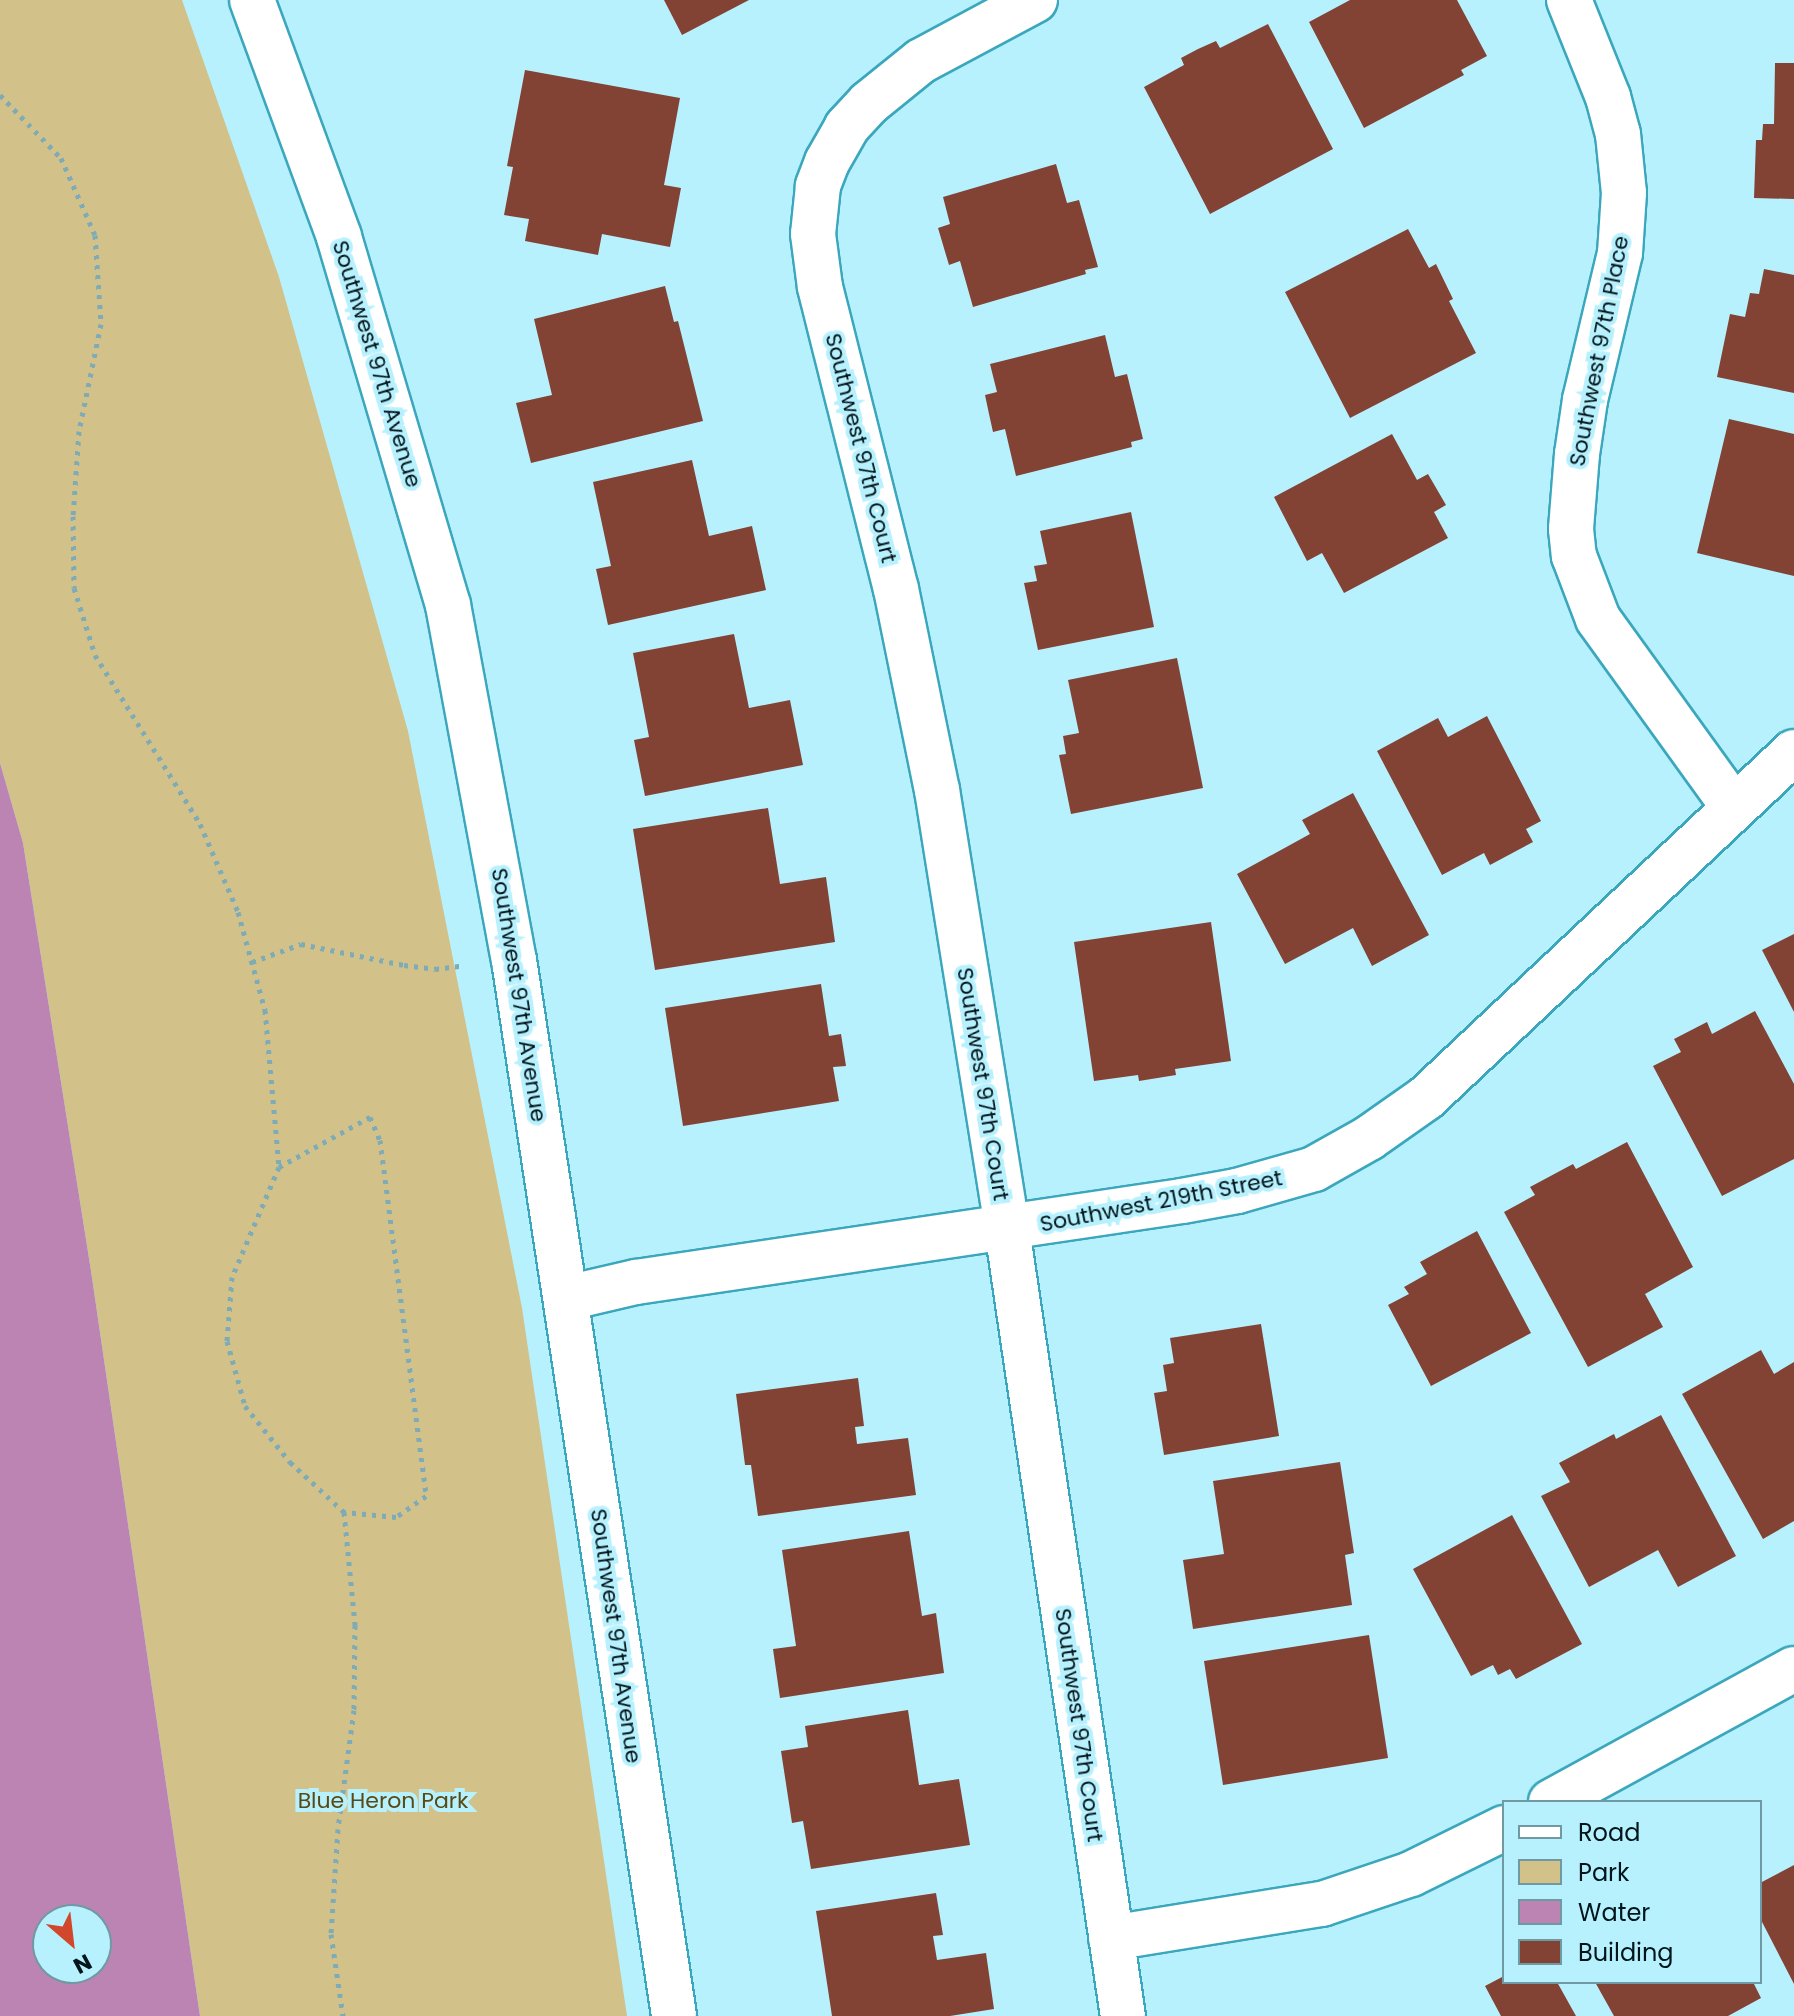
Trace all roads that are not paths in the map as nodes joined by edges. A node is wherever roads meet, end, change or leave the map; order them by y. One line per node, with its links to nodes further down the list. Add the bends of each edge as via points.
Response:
1 (252, 0): 7 (street, Southwest 97th Avenue, via 339,237 441,578 514,960)
2 (1035, 0): 6 (street, Southwest 97th Court, via 896,80 847,127 827,162 814,210 815,256 927,733)
3 (1569, 0): 5 (street, Southwest 97th Place, via 1608,97 1624,193 1620,253 1577,454 1574,556 1598,619)
4 (1794, 752): 5 (street, Southwest 219th Street)
5 (1733, 806): 6 (street, Southwest 219th Street, via 1426,1098 1338,1157 1237,1191)
6 (1007, 1229): 7 (street, Southwest 219th Street, via 636,1282); 11 (street, Southwest 97th Court)
7 (567, 1298): 12 (street, Southwest 97th Avenue)
8 (1794, 1669): 9 (street)
9 (1555, 1800)
10 (1502, 1829): 11 (street, via 1411,1874 1353,1895 1299,1909)
11 (1111, 1938): 13 (street, Southwest 97th Court)
12 (674, 2016)
13 (1123, 2016)

